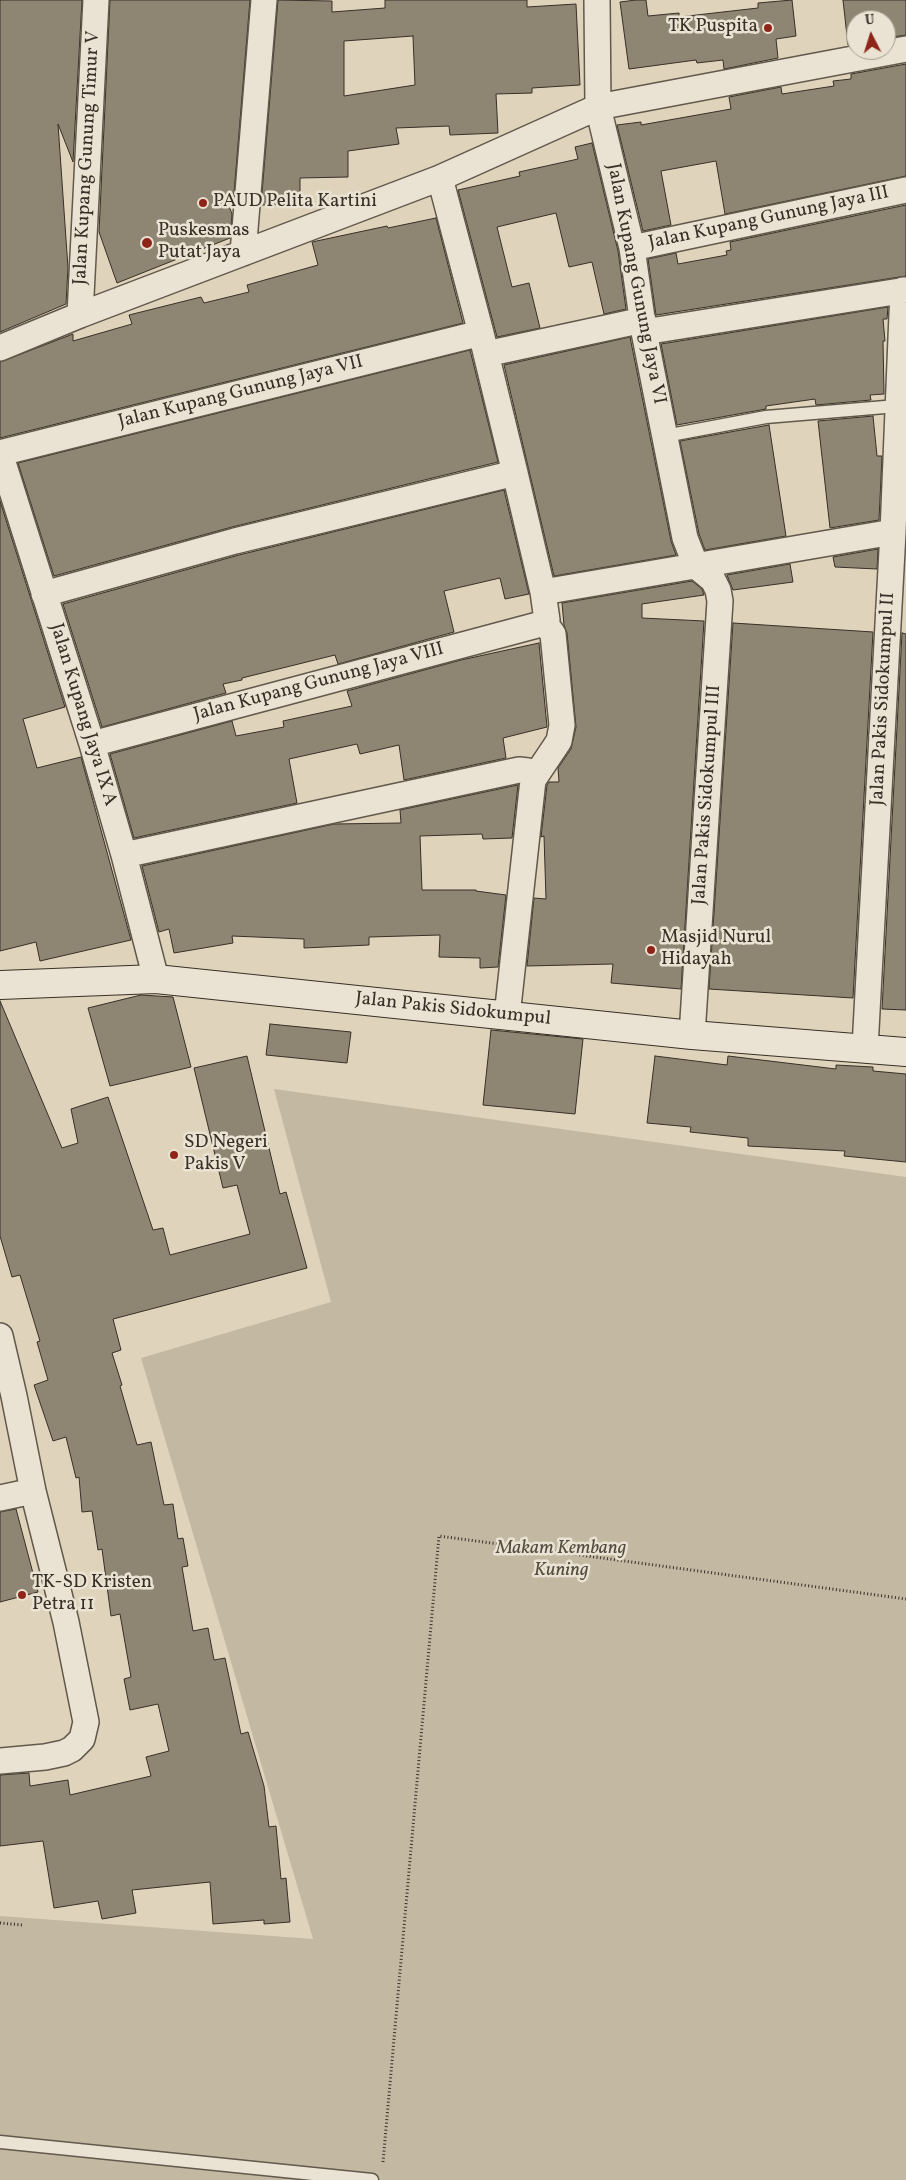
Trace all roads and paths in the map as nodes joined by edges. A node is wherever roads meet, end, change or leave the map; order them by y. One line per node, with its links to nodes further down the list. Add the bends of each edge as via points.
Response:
1 (96, 0): 11 (street, Jalan Kupang Gunung Timur V)
2 (264, 0): 9 (street)
3 (597, 0): 5 (street, Jalan Kupang Gunung Jaya VI)
4 (906, 49): 5 (street)
5 (598, 107): 6 (street); 8 (street, Jalan Kupang Gunung Jaya VI)
6 (440, 178): 9 (street); 13 (street)
7 (906, 190): 8 (street, Jalan Kupang Gunung Jaya III)
8 (632, 248): 12 (street, Jalan Kupang Gunung Jaya VI)
9 (243, 253): 11 (street)
10 (904, 290): 12 (street, Jalan Kupang Gunung Jaya VII); 15 (street, Jalan Pakis Sidokumpul II)
11 (80, 315): 14 (street)
12 (644, 326): 13 (street, Jalan Kupang Gunung Jaya VII); 16 (street, Jalan Kupang Gunung Jaya VI)
13 (484, 344): 17 (street, Jalan Kupang Gunung Jaya VII); 18 (street)
14 (0, 348)
15 (898, 406): 16 (lane, via 766,417); 19 (street, Jalan Pakis Sidokumpul II)
16 (665, 436): 20 (street, Jalan Kupang Gunung Jaya VI, via 685,538)
17 (0, 453): 22 (street, Jalan Kupang Jaya IX A)
18 (515, 473): 21 (street); 22 (street, via 235,541)
19 (892, 532): 20 (street); 31 (street, Jalan Pakis Sidokumpul II)
20 (696, 566): 21 (street); 30 (street, Jalan Pakis Sidokumpul III, via 713,580 720,601)
21 (543, 592): 23 (street)
22 (44, 594): 24 (street, Jalan Kupang Jaya IX A)
23 (545, 623): 24 (street, Jalan Kupang Gunung Jaya VIII); 25 (street, via 553,634 562,725 559,741)
24 (92, 744): 26 (street, Jalan Kupang Jaya IX A)
25 (533, 780): 26 (street, via 528,771 519,770); 29 (street)
26 (124, 855): 27 (street, Jalan Kupang Jaya IX A)
27 (156, 979): 28 (street, Jalan Pakis Sidokumpul); 29 (street, Jalan Pakis Sidokumpul)
28 (0, 985)
29 (507, 1016): 30 (street, Jalan Pakis Sidokumpul)
30 (692, 1035): 31 (street, Jalan Pakis Sidokumpul)
31 (865, 1048): 32 (street, Jalan Pakis Sidokumpul)
32 (906, 1052)
33 (0, 1336): 34 (street)
34 (33, 1490): 35 (street); 37 (street, via 66,1622 86,1722 82,1739 72,1749 45,1757)
35 (0, 1498)
36 (906, 1599): 41 (path, via 439,1536)
37 (0, 1761)
38 (0, 1923): 39 (path)
39 (22, 1925)
40 (0, 2142): 42 (lane)
41 (382, 2170)
42 (372, 2180)

